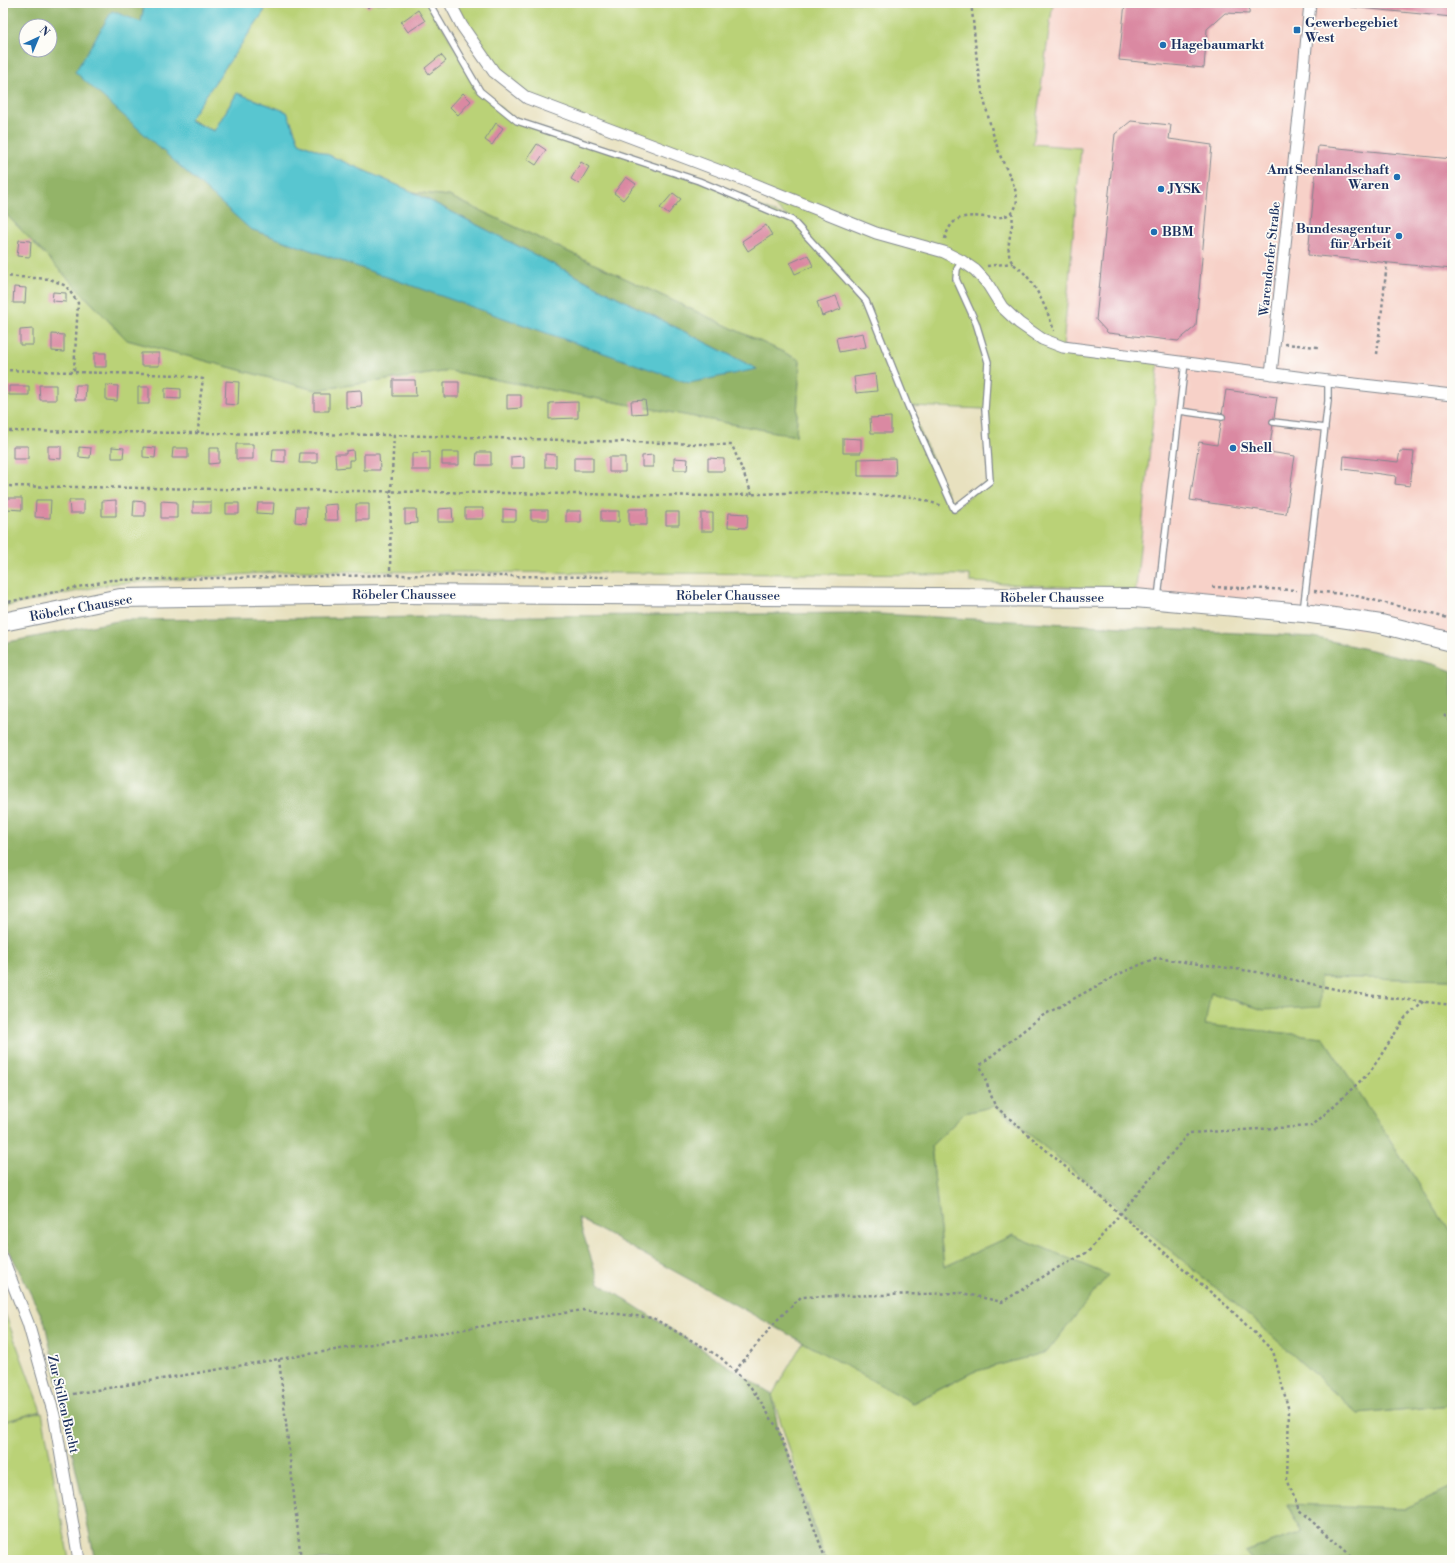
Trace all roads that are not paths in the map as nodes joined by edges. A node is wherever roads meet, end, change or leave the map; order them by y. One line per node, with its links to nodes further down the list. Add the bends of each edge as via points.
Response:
1 (429, 3): 4 (lane, via 480,91 517,121 699,181 792,220 866,301 908,406 954,509 990,480 986,409 988,362 976,323 956,279 957,269)
2 (450, 3): 4 (street, via 462,26 494,72 528,98 876,233 944,252)
3 (1310, 3): 6 (street, Warendorfer Straße)
4 (962, 261): 5 (street, via 987,283 1002,306 1019,323 1042,339 1063,347)
5 (1185, 362): 6 (street); 9 (lane)
6 (1271, 374): 7 (street)
7 (1328, 381): 8 (street); 12 (lane)
8 (1452, 395)
9 (1180, 411): 10 (lane); 13 (lane)
10 (1222, 417)
11 (1273, 422): 12 (lane)
12 (1325, 428): 14 (lane)
13 (1158, 599): 14 (main road, Röbeler Chaussee); 15 (main road, Röbeler Chaussee, via 389,594 120,598)
14 (1303, 613): 16 (main road, Röbeler Chaussee, via 1381,624)
15 (3, 622)
16 (1452, 642)
17 (3, 1259): 18 (street, Zur Stillen Bucht, via 28,1323 50,1398)
18 (79, 1560)

